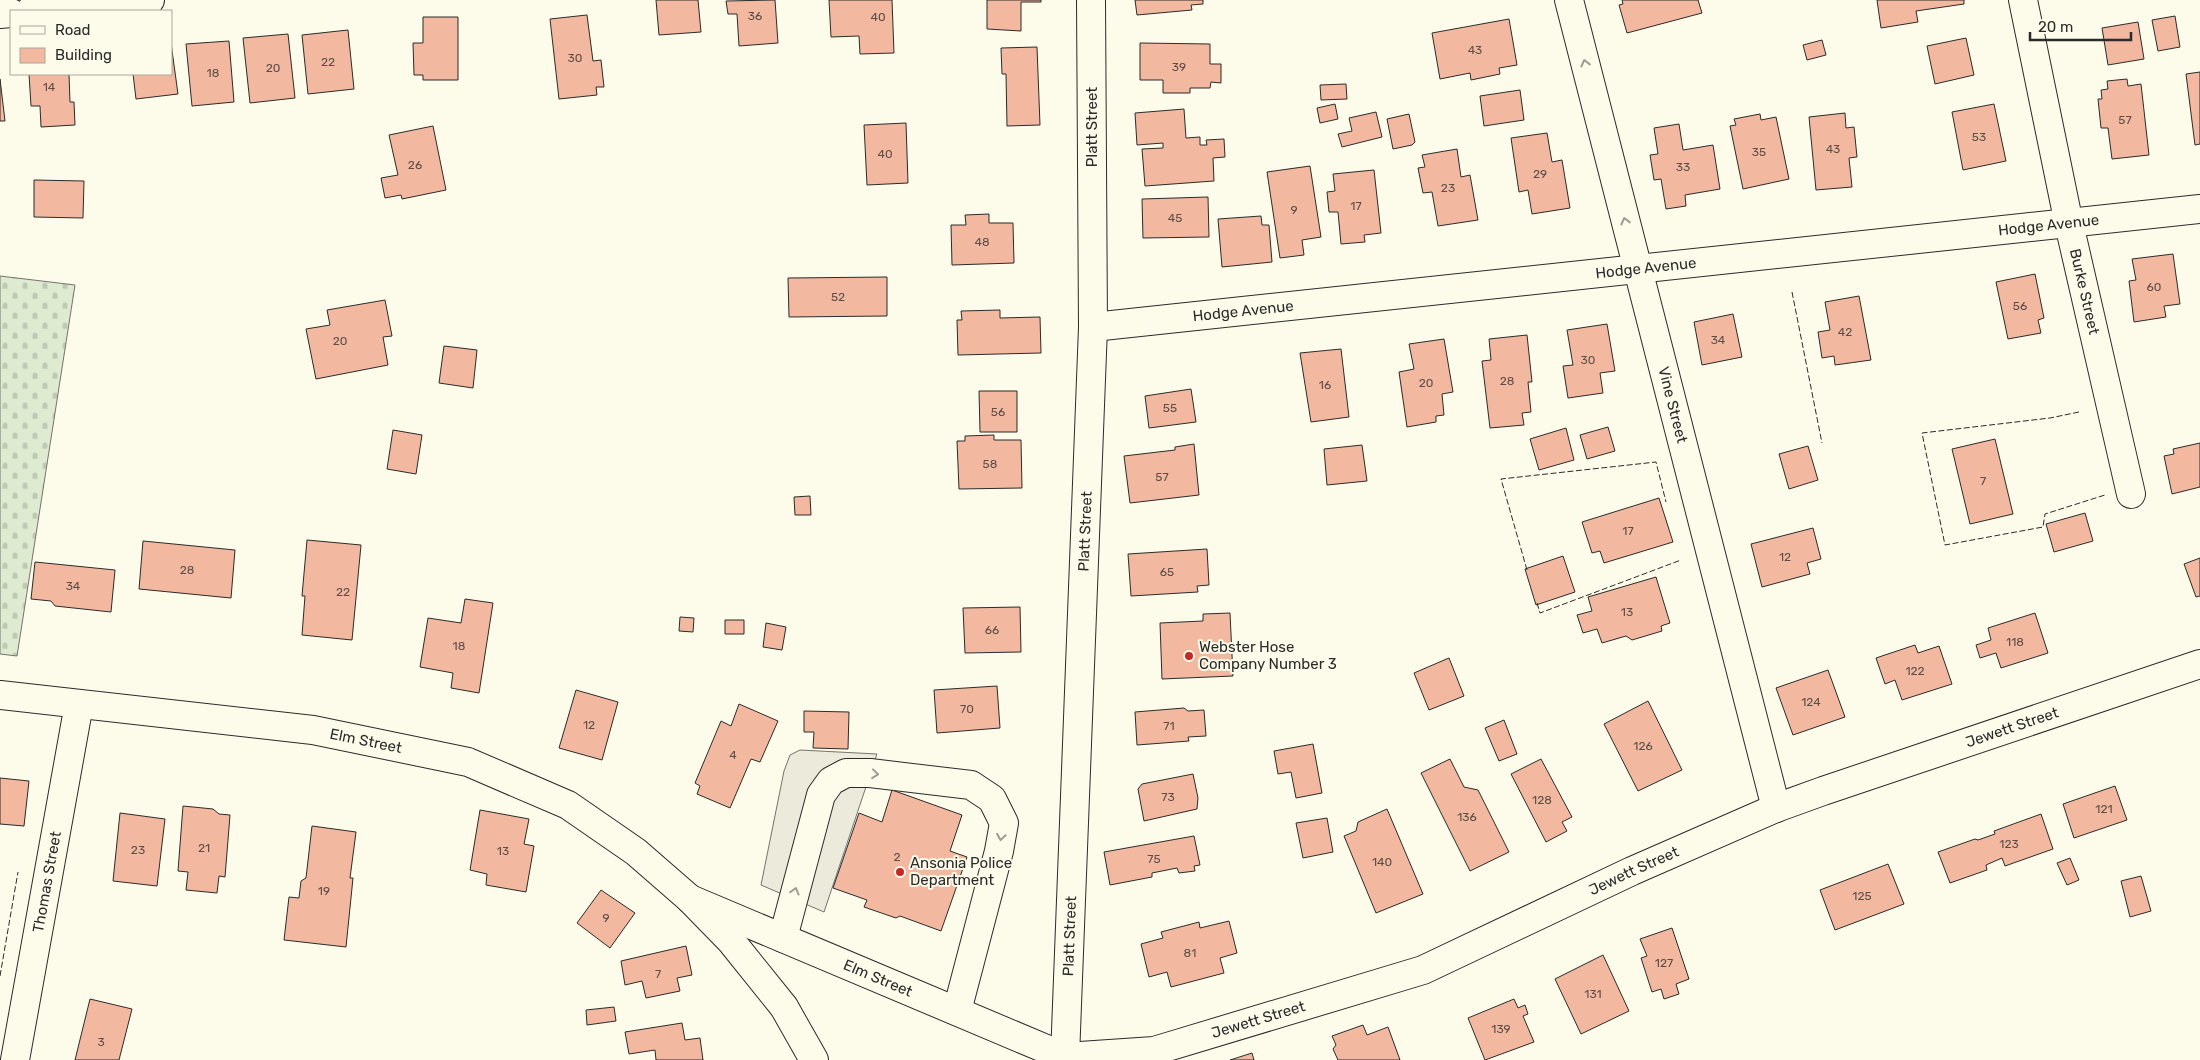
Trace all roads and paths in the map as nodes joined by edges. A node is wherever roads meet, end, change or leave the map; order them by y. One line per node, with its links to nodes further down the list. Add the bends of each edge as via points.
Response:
1 (150, 0): 5 (street)
2 (1091, 0): 9 (street, Platt Street)
3 (1569, 0): 8 (street, Vine Street, one-way to 3)
4 (2023, 0): 7 (street, Burke Street)
5 (41, 10)
6 (2200, 209): 7 (street, Hodge Avenue)
7 (2069, 224): 8 (street, Hodge Avenue); 10 (street, Burke Street)
8 (1637, 268): 9 (street, Hodge Avenue); 14 (street, Vine Street)
9 (1093, 327): 18 (street, Platt Street)
10 (2131, 494)
11 (2200, 664): 14 (street, Jewett Street)
12 (0, 695): 13 (street, Elm Street)
13 (79, 704): 15 (street, Elm Street, via 313,730 468,762 568,805 636,852); 19 (street, Thomas Street)
14 (1776, 808): 18 (street, Jewett Street, via 1632,871 1423,970 1154,1051)
15 (690, 899): 16 (street, Elm Street); 20 (street, Elm Street, via 731,941 784,1007)
16 (783, 938): 17 (street, Elm Street); 17 (street, one-way to 17, via 822,794 830,781 846,773 870,773 971,785 992,799 1004,823)
17 (957, 1011): 18 (street, Elm Street)
18 (1063, 1058)
19 (15, 1060)
20 (814, 1060)

